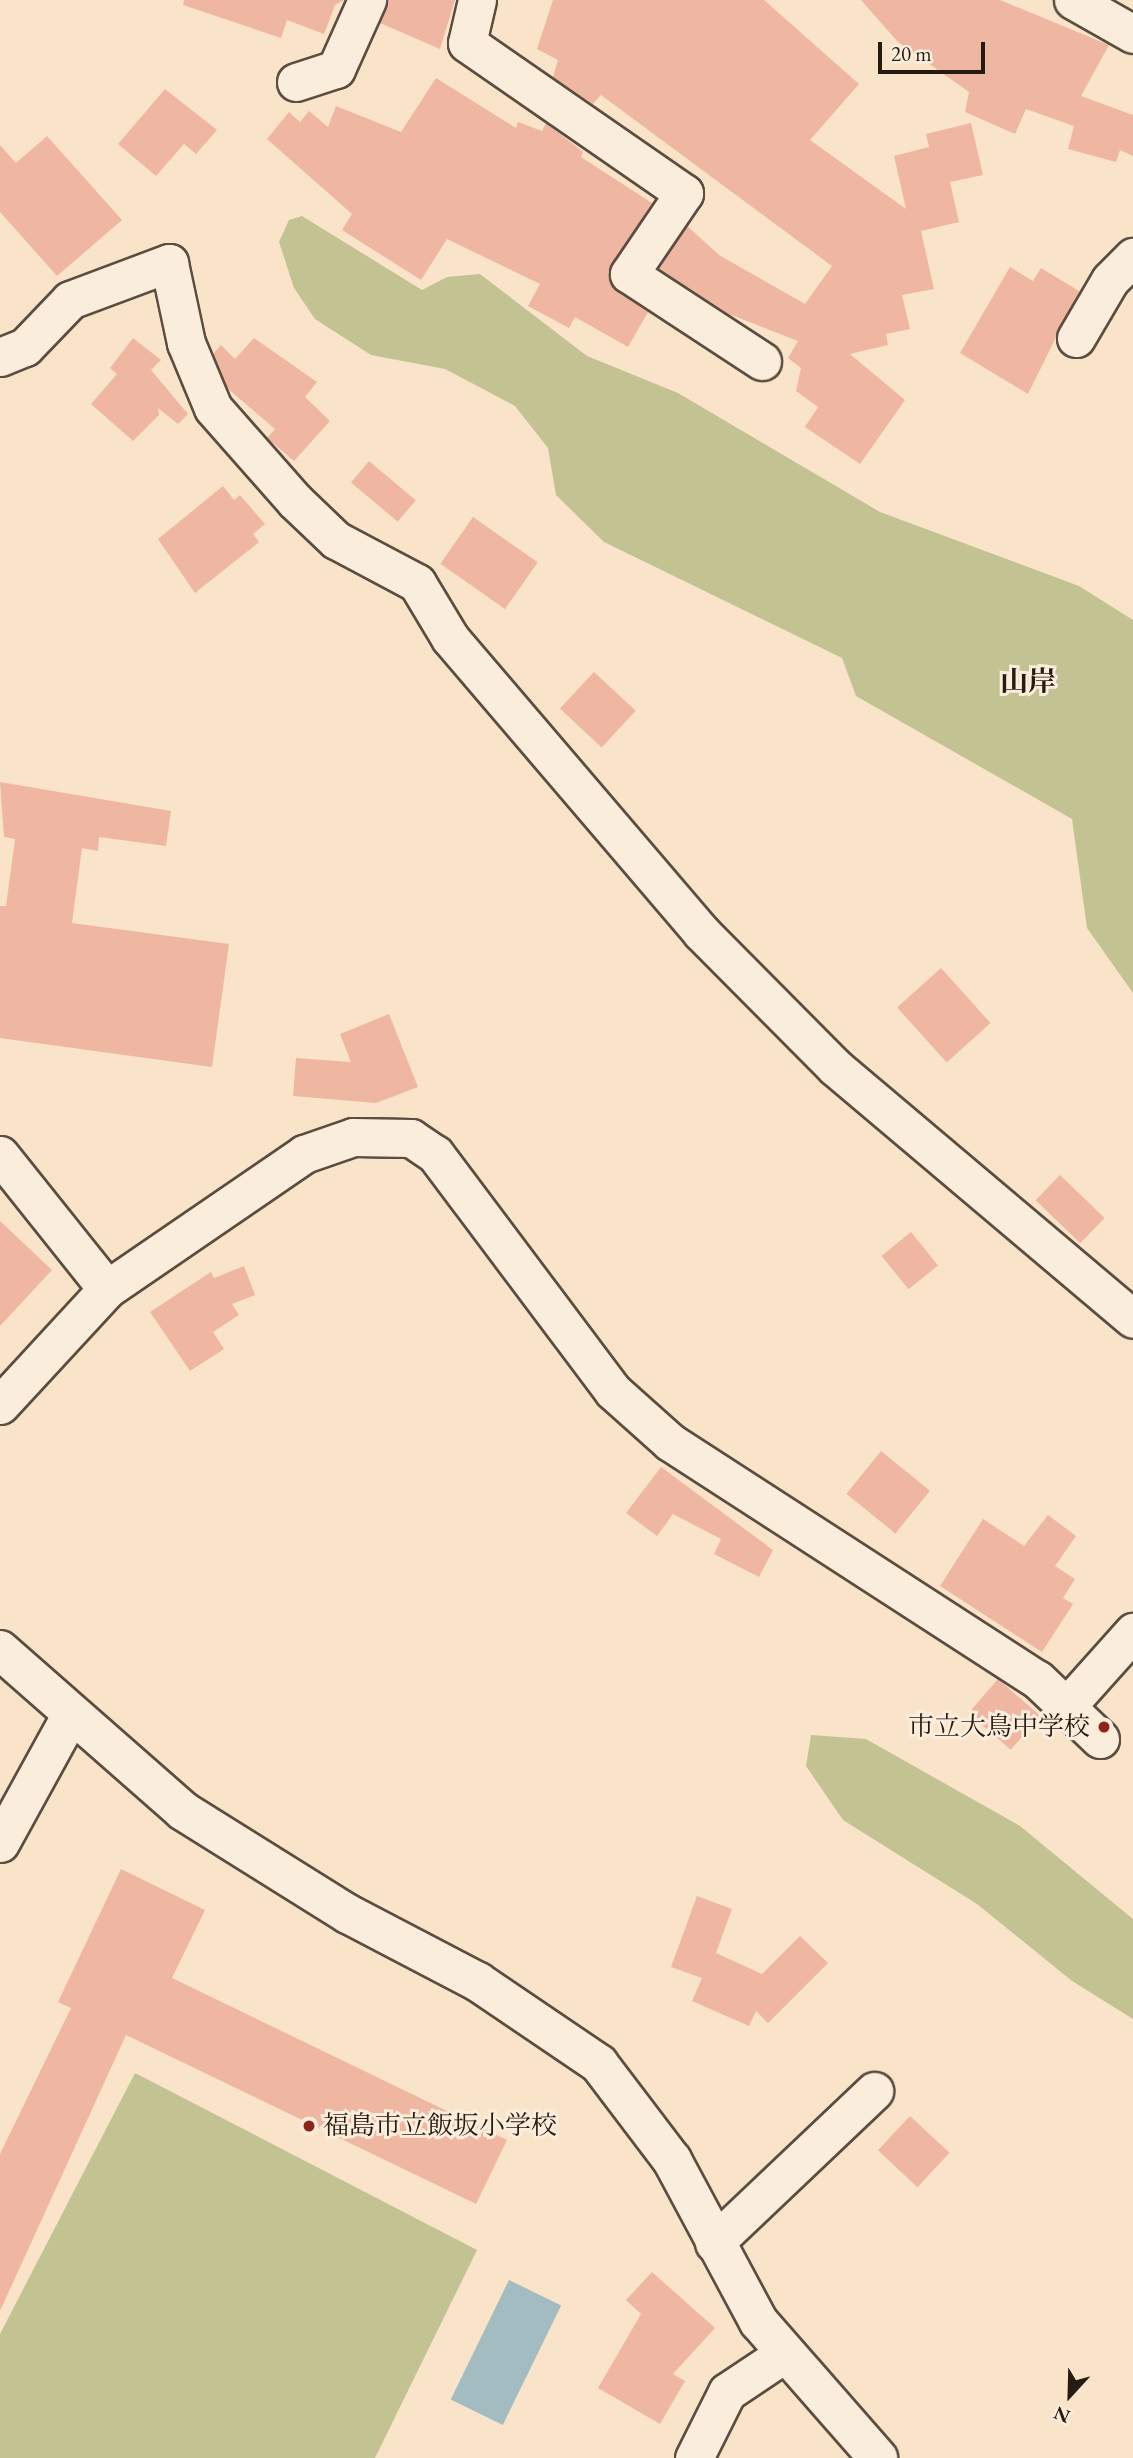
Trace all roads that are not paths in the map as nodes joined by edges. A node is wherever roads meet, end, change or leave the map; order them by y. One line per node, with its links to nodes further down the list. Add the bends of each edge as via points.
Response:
1 (367, 0): 5 (street, via 336,69)
2 (477, 0): 9 (street, via 467,43 684,193 629,274)
3 (1073, 0): 4 (street)
4 (1133, 34)
5 (296, 82)
6 (1133, 257): 7 (street, via 1110,280)
7 (1076, 338)
8 (0, 357): 12 (street, via 25,347 70,300 169,263 186,343 213,408 295,501 336,540 417,583 450,638 701,932 835,1066)
9 (762, 361)
10 (0, 1155): 11 (street)
11 (107, 1289): 13 (street); 16 (street, via 304,1154 353,1137 411,1138 435,1154 612,1391 670,1442 1037,1679)
12 (1133, 1319)
13 (0, 1405)
14 (1133, 1632): 16 (street)
15 (0, 1650): 17 (street)
16 (1066, 1707): 18 (street)
17 (71, 1714): 19 (street); 21 (street, via 183,1811 348,1914 511,2002 599,2064 672,2160)
18 (1100, 1739)
19 (0, 1843)
20 (874, 2091): 21 (street)
21 (714, 2244): 22 (street)
22 (784, 2354): 23 (street, via 727,2392 710,2416); 24 (street)
23 (694, 2458)
24 (878, 2458)

